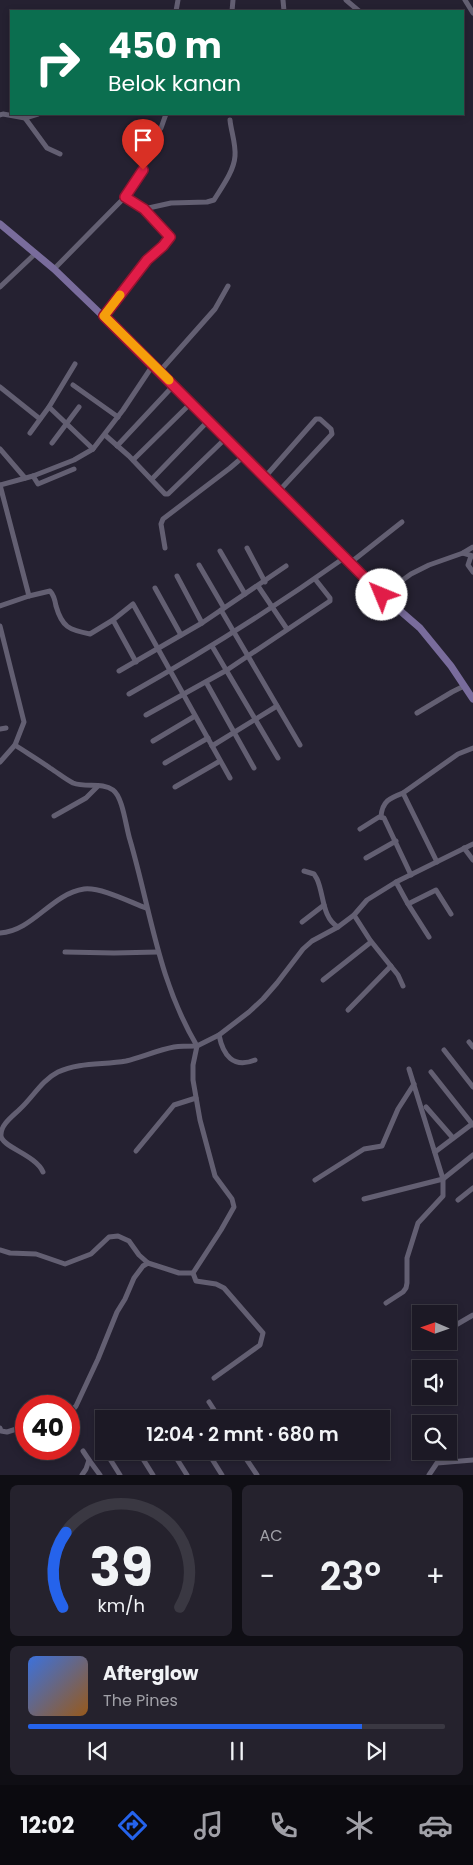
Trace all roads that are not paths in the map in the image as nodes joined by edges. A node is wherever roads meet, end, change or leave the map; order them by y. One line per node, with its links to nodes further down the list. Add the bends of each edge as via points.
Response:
1 (346, 0): 3 (street)
2 (465, 0): 4 (street)
3 (358, 10)
4 (473, 13)
5 (0, 115): 8 (street)
6 (35, 115): 8 (street)
7 (166, 115): 11 (street, via 161,128)
8 (25, 118): 12 (street, via 47,148)
9 (230, 120): 14 (street, via 234,160 214,200 171,203)
10 (135, 123): 11 (street)
11 (147, 147): 13 (street, via 143,170)
12 (60, 154)
13 (125, 197): 14 (street); 17 (street)
14 (144, 209): 20 (street, via 170,237 147,260)
15 (0, 224): 16 (street)
16 (36, 253): 17 (street); 19 (street)
17 (54, 269): 20 (street)
18 (228, 286): 23 (street, via 215,309)
19 (0, 287)
20 (104, 316): 22 (street)
21 (75, 364): 28 (street)
22 (152, 365): 23 (street); 30 (street)
23 (160, 371): 25 (street)
24 (73, 385): 30 (street)
25 (174, 385): 27 (street); 38 (street)
26 (0, 387): 31 (street)
27 (191, 403): 32 (street); 42 (street)
28 (50, 407): 31 (street); 33 (street)
29 (79, 407): 33 (street)
30 (118, 416): 35 (street)
31 (40, 419): 34 (street)
32 (208, 421): 36 (street); 47 (street)
33 (67, 424): 37 (street); 40 (street)
34 (30, 432)
35 (105, 435): 38 (street); 40 (street)
36 (226, 438): 41 (street); 47 (street, via 169,494 165,494)
37 (52, 443)
38 (117, 446): 42 (street)
39 (0, 449): 46 (street)
40 (92, 449): 44 (street, via 81,457)
41 (244, 456): 45 (street); 52 (street, via 163,519 160,524)
42 (133, 460): 47 (street)
43 (74, 470): 44 (street, via 38,484)
44 (33, 476): 46 (street)
45 (265, 477): 49 (street); 49 (street, via 316,419 331,429 332,434)
46 (25, 478): 48 (street)
47 (152, 479)
48 (0, 485): 69 (street)
49 (279, 491): 57 (street)
50 (402, 522): 58 (street)
51 (473, 547): 55 (street)
52 (165, 548)
53 (247, 548): 64 (street)
54 (220, 551): 67 (street)
55 (463, 553): 56 (street); 68 (street, via 411,574)
56 (472, 556): 61 (street, via 468,565)
57 (344, 558): 58 (street); 63 (street)
58 (350, 564): 68 (street)
59 (199, 565): 72 (street)
60 (286, 566): 64 (street)
61 (473, 572)
62 (177, 576): 74 (street)
63 (315, 578): 71 (street); 76 (street, via 330,601)
64 (264, 582): 65 (street)
65 (258, 586): 67 (street); 71 (street)
66 (155, 588): 78 (street)
67 (245, 594): 72 (street)
68 (382, 595): 87 (street, via 420,628)
69 (29, 596): 70 (street); 73 (street, via 52,592 59,616 66,626 75,631 90,634)
70 (0, 606)
71 (272, 608): 76 (street); 77 (street)
72 (222, 609): 74 (street); 77 (street)
73 (113, 620): 80 (street, via 132,604); 82 (street)
74 (202, 623): 78 (street)
75 (0, 626): 100 (street, via 24,720)
76 (287, 629): 81 (street)
77 (234, 632): 79 (street); 81 (street)
78 (181, 635): 80 (street)
79 (212, 646): 83 (street); 85 (street)
80 (159, 649): 82 (street); 85 (street)
81 (249, 656): 83 (street); 91 (street)
82 (136, 662): 84 (street)
83 (227, 670): 86 (street); 95 (street)
84 (119, 671)
85 (170, 671): 88 (street); 89 (street)
86 (206, 682): 88 (street); 96 (street)
87 (464, 686): 90 (street); 92 (street)
88 (183, 693): 93 (street); 94 (street)
89 (129, 694)
90 (473, 699)
91 (277, 706): 95 (street); 99 (street)
92 (417, 713)
93 (146, 715)
94 (196, 716): 97 (street); 98 (street)
95 (257, 720): 96 (street); 103 (street)
96 (235, 733): 101 (street); 107 (street)
97 (208, 738): 101 (street); 106 (street)
98 (153, 741)
99 (300, 744)
100 (15, 745): 105 (street); 109 (street, via 71,782)
101 (212, 746): 104 (street)
102 (473, 748): 111 (street, via 458,754)
103 (278, 758)
104 (220, 761): 108 (street); 110 (street)
105 (0, 762)
106 (165, 763)
107 (254, 768)
108 (230, 778)
109 (98, 786): 112 (street, via 86,798); 126 (street, via 115,791 121,804)
110 (175, 787)
111 (403, 793): 113 (street, via 385,803); 120 (street)
112 (54, 816)
113 (381, 817): 114 (street); 115 (street)
114 (360, 828)
115 (396, 841): 118 (street); 122 (street)
116 (473, 844): 117 (street)
117 (464, 848): 119 (street); 120 (street)
118 (366, 858)
119 (473, 860)
120 (437, 862): 122 (street)
121 (304, 870): 125 (street, via 317,879)
122 (411, 875): 123 (street)
123 (396, 882): 124 (street); 128 (street, via 367,900)
124 (408, 904): 127 (street, via 436,890); 132 (street)
125 (324, 905): 129 (street); 130 (street, via 328,917)
126 (146, 908): 131 (street, via 103,892 84,889 65,896 26,924); 135 (street)
127 (451, 914)
128 (354, 915): 130 (street); 133 (street)
129 (302, 922)
130 (338, 927): 140 (street, via 307,945 264,999)
131 (0, 933)
132 (429, 937)
133 (371, 942): 136 (street); 137 (street)
134 (65, 952): 135 (street)
135 (158, 952): 142 (street, via 186,1028)
136 (391, 966): 138 (street); 139 (street)
137 (323, 980)
138 (403, 986)
139 (348, 1010)
140 (218, 1035): 142 (street); 145 (street, via 228,1057 243,1063)
141 (469, 1042): 143 (street)
142 (197, 1046): 150 (street, via 193,1065); 157 (street, via 174,1047 126,1060 80,1065 45,1081 8,1121 1,1136 4,1142 40,1166)
143 (473, 1047)
144 (444, 1050): 149 (street)
145 (255, 1060)
146 (409, 1069): 148 (street)
147 (431, 1072): 152 (street)
148 (414, 1084): 155 (street); 159 (street, via 398,1109 382,1146 364,1149)
149 (473, 1087)
150 (196, 1098): 154 (street, via 174,1105); 165 (street, via 215,1176 234,1207)
151 (426, 1106): 153 (street)
152 (472, 1124): 153 (street)
153 (453, 1138): 155 (street)
154 (136, 1151)
155 (435, 1152): 158 (street)
156 (473, 1154): 158 (street)
157 (43, 1172)
158 (443, 1179): 161 (street); 166 (street, via 443,1196 418,1223 407,1258 406,1288)
159 (315, 1180)
160 (473, 1188): 162 (street)
161 (364, 1199)
162 (458, 1200)
163 (0, 1250): 164 (street, via 36,1254 65,1264 91,1254 109,1237 118,1236 129,1241)
164 (148, 1263): 165 (street, via 179,1273); 170 (street, via 134,1278)
165 (193, 1273): 169 (street, via 196,1281 224,1288 263,1333 260,1345)
166 (386, 1303)
167 (473, 1315): 168 (street)
168 (458, 1324)
169 (214, 1378)
170 (80, 1397)
171 (209, 1402): 172 (street)
172 (214, 1410)
173 (0, 1428): 174 (street, via 7,1432)
174 (15, 1429)
175 (84, 1452): 176 (street)
176 (89, 1460): 183 (street); 184 (street)
177 (110, 1460): 185 (street)
178 (144, 1460): 186 (street)
179 (178, 1460): 187 (street)
180 (213, 1460): 188 (street)
181 (247, 1460): 189 (street)
182 (473, 1460): 190 (street, via 437,1463)
183 (82, 1475)
184 (100, 1475)
185 (120, 1475)
186 (153, 1475)
187 (187, 1475)
188 (222, 1475)
189 (257, 1475)
190 (429, 1475)

